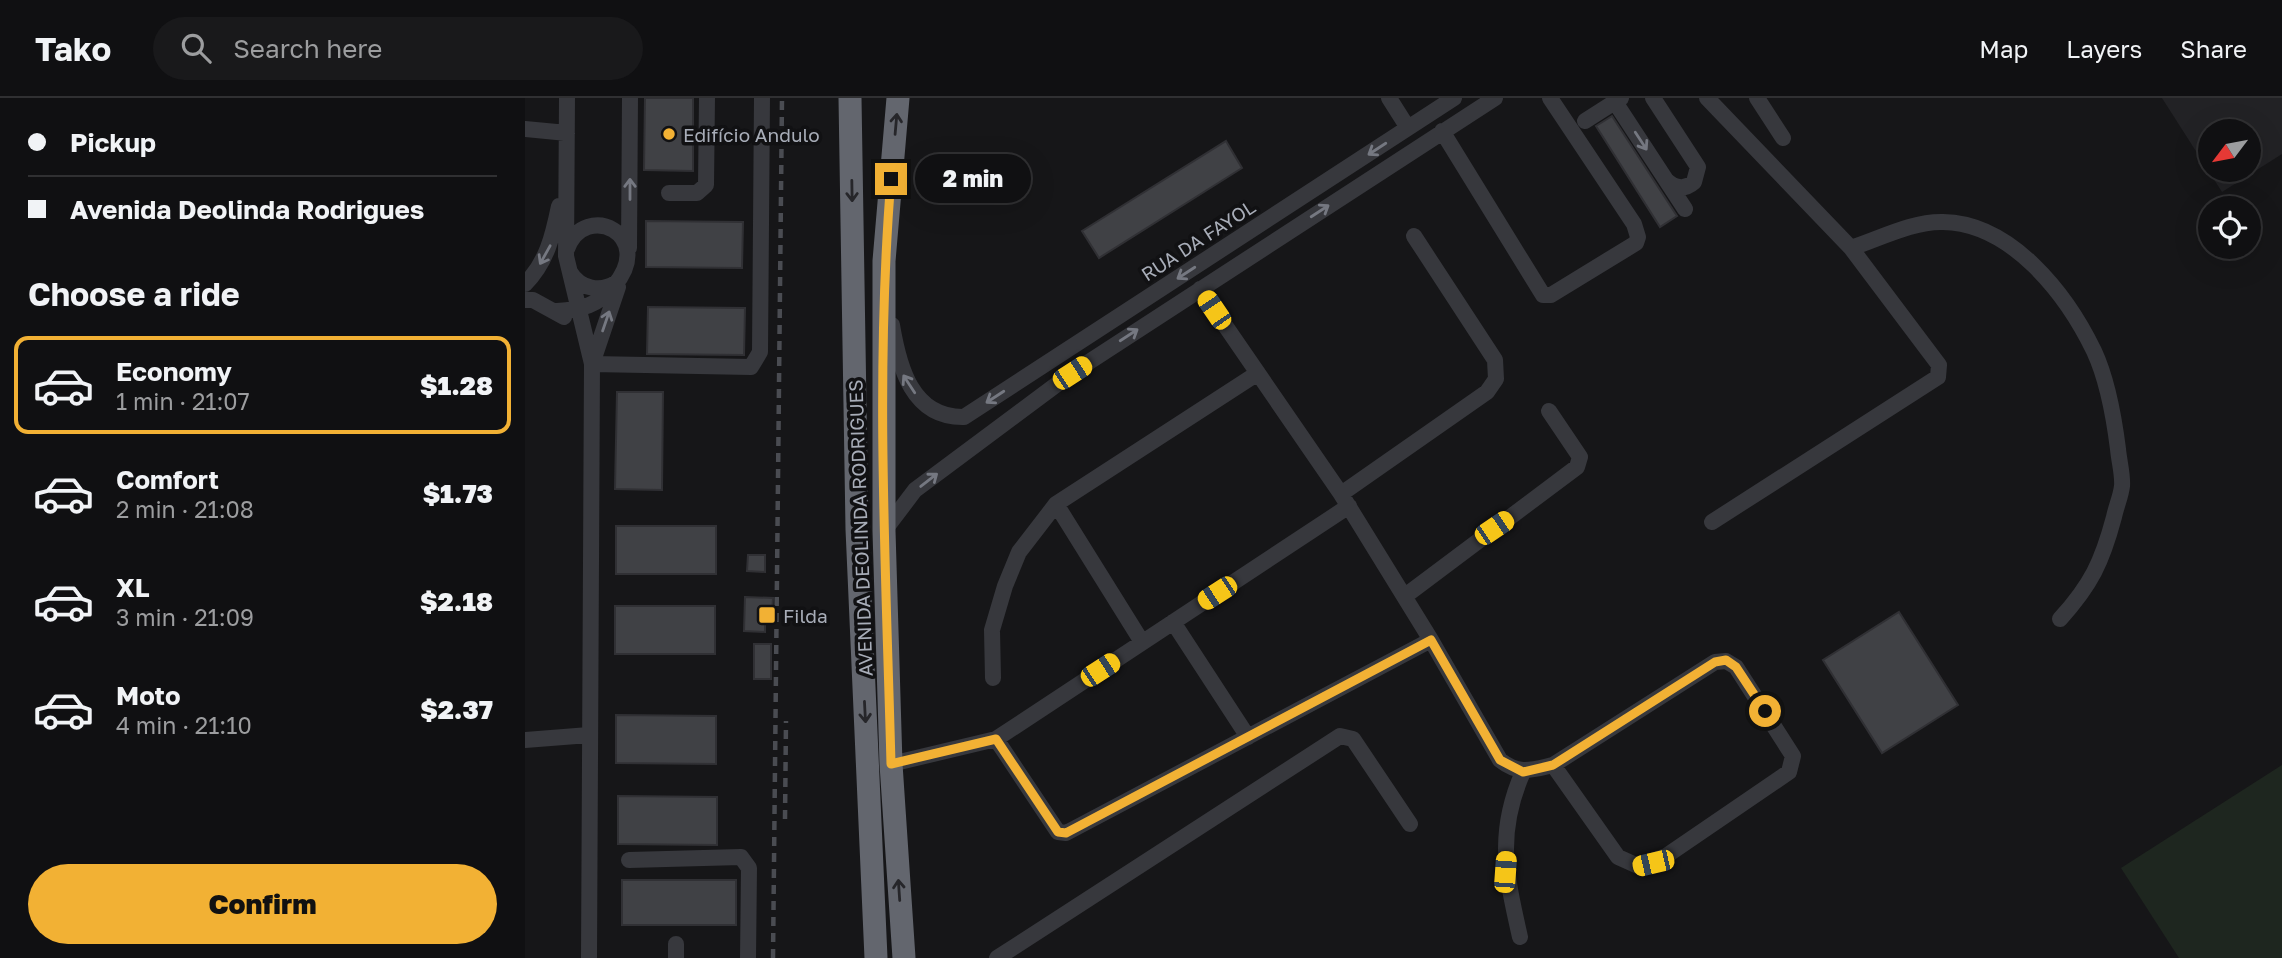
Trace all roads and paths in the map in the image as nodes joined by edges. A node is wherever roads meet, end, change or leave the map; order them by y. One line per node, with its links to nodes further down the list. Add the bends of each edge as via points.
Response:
1 (567, 98): 19 (street)
2 (630, 98): 27 (street, one-way to 2)
3 (707, 98): 23 (street, via 706,186 697,193)
4 (762, 98): 36 (street, via 760,352 751,367)
5 (850, 98): 62 (highway, AVENIDA DEOLINDA RODRIGUES, one-way to 62, via 857,529)
6 (898, 98): 28 (highway, AVENIDA DEOLINDA RODRIGUES, one-way to 6)
7 (1389, 98): 17 (street)
8 (1454, 98): 17 (street, RUA DA FAYOL)
9 (1495, 98): 18 (street)
10 (1550, 98): 18 (street, via 1634,224 1638,237 1636,243 1551,295 1543,295)
11 (1653, 98): 22 (street, via 1697,167 1697,177 1685,187)
12 (1707, 98): 26 (street)
13 (1757, 98): 20 (street)
14 (1618, 100): 15 (street); 22 (street, one-way to 22)
15 (1585, 121)
16 (528, 126): 19 (street)
17 (1408, 128): 28 (street, RUA DA FAYOL, one-way to 28, via 964,416 936,411 920,400 901,371)
18 (1442, 131): 32 (street, one-way to 18)
19 (567, 132): 21 (street)
20 (1783, 138)
21 (566, 173): 29 (street); 31 (street, one-way to 31, via 551,246)
22 (1666, 180): 24 (street)
23 (669, 193)
24 (1685, 209)
25 (1414, 236): 39 (street, via 1495,360 1496,379 1486,392)
26 (1851, 248): 41 (street, via 1939,365 1938,377); 44 (street, via 1942,222 1996,238 2030,262 2068,306 2095,353 2114,418 2122,486 2102,561 2084,592)
27 (629, 258): 29 (street, via 623,239 598,225 572,237); 30 (street)
28 (884, 261): 42 (highway, AVENIDA DEOLINDA RODRIGUES)
29 (567, 262): 30 (street, via 573,277 591,288); 34 (street)
30 (621, 278): 34 (street, via 595,304); 36 (street, one-way to 30)
31 (525, 285)
32 (1200, 289): 37 (street); 42 (street, one-way to 32, via 915,490 1072,373)
33 (525, 300): 35 (street)
34 (580, 310): 35 (street); 36 (street)
35 (557, 311): 36 (street, via 576,328)
36 (592, 364): 49 (street)
37 (1258, 373): 39 (street); 40 (street)
38 (1549, 411): 43 (street, via 1580,457 1577,467)
39 (1345, 500): 43 (street); 45 (street)
40 (1056, 504): 47 (street); 48 (street, via 1019,552 1005,586 992,630)
41 (1712, 522)
42 (884, 531): 53 (highway, AVENIDA DEOLINDA RODRIGUES)
43 (1405, 596): 46 (street)
44 (2060, 619)
45 (1173, 622): 47 (street); 50 (street)
46 (1431, 640): 50 (street); 55 (street, via 1500,760)
47 (1142, 642): 51 (street)
48 (993, 678)
49 (589, 736): 52 (street); 60 (street)
50 (1248, 737): 51 (street, via 1062,833)
51 (996, 739): 53 (street)
52 (525, 740)
53 (891, 764): 63 (highway, AVENIDA DEOLINDA RODRIGUES, one-way to 53)
54 (1553, 765): 54 (street, via 1618,857 1639,866 1666,856 1789,772 1794,764 1736,667 1726,660 1715,662); 55 (street)
55 (1523, 772): 58 (street, via 1512,797 1505,872)
56 (1410, 824): 59 (street, via 1353,739 1340,736)
57 (629, 860): 61 (street, via 741,857 749,868)
58 (1520, 937)
59 (1018, 952): 64 (street)
60 (589, 958)
61 (748, 958)
62 (876, 958)
63 (904, 958)
64 (997, 958)

